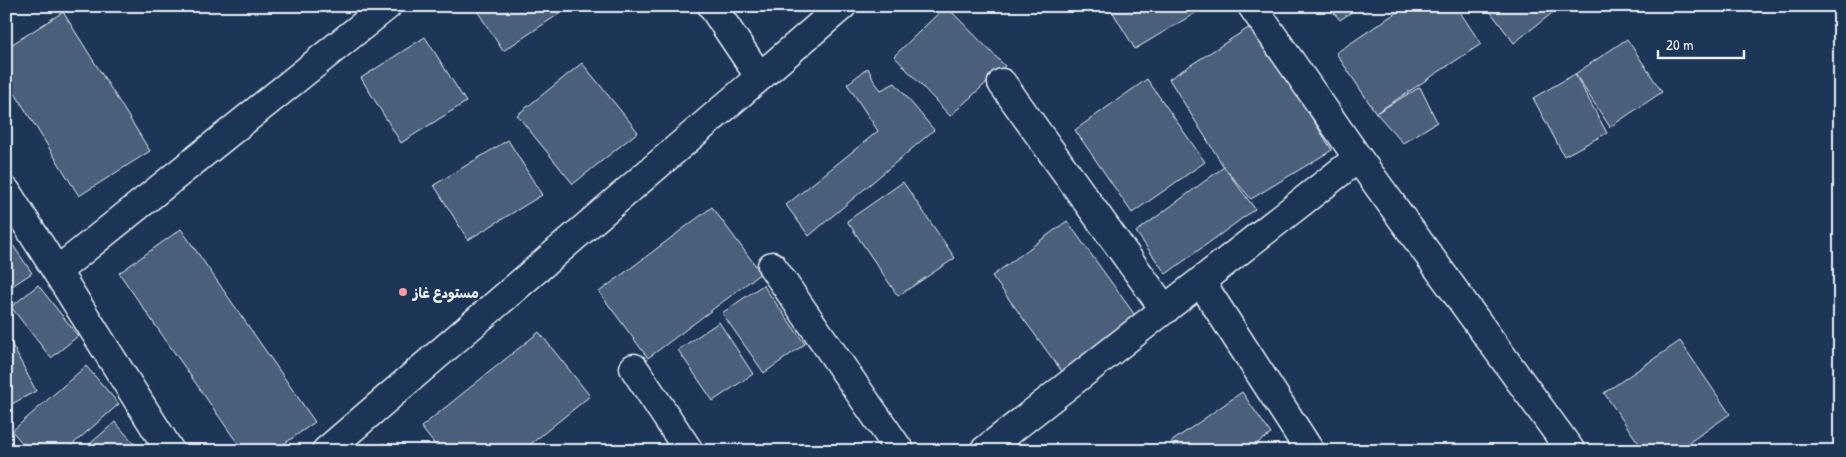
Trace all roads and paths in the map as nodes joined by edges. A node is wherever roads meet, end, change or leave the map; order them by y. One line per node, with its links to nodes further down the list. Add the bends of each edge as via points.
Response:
1 (387, 6): 10 (street)
2 (712, 6): 5 (street)
3 (842, 6): 5 (street)
4 (1252, 6): 7 (street)
5 (759, 76): 15 (street)
6 (1002, 83): 12 (street)
7 (1358, 158): 11 (street); 20 (street)
8 (6, 191): 10 (street)
9 (772, 266): 17 (street)
10 (57, 271): 14 (street)
11 (1201, 282): 12 (street); 19 (street)
12 (1165, 310): 18 (street)
13 (634, 368): 16 (street)
14 (170, 451)
15 (326, 451)
16 (689, 451)
17 (900, 451)
18 (984, 451)
19 (1310, 451)
20 (1570, 451)

